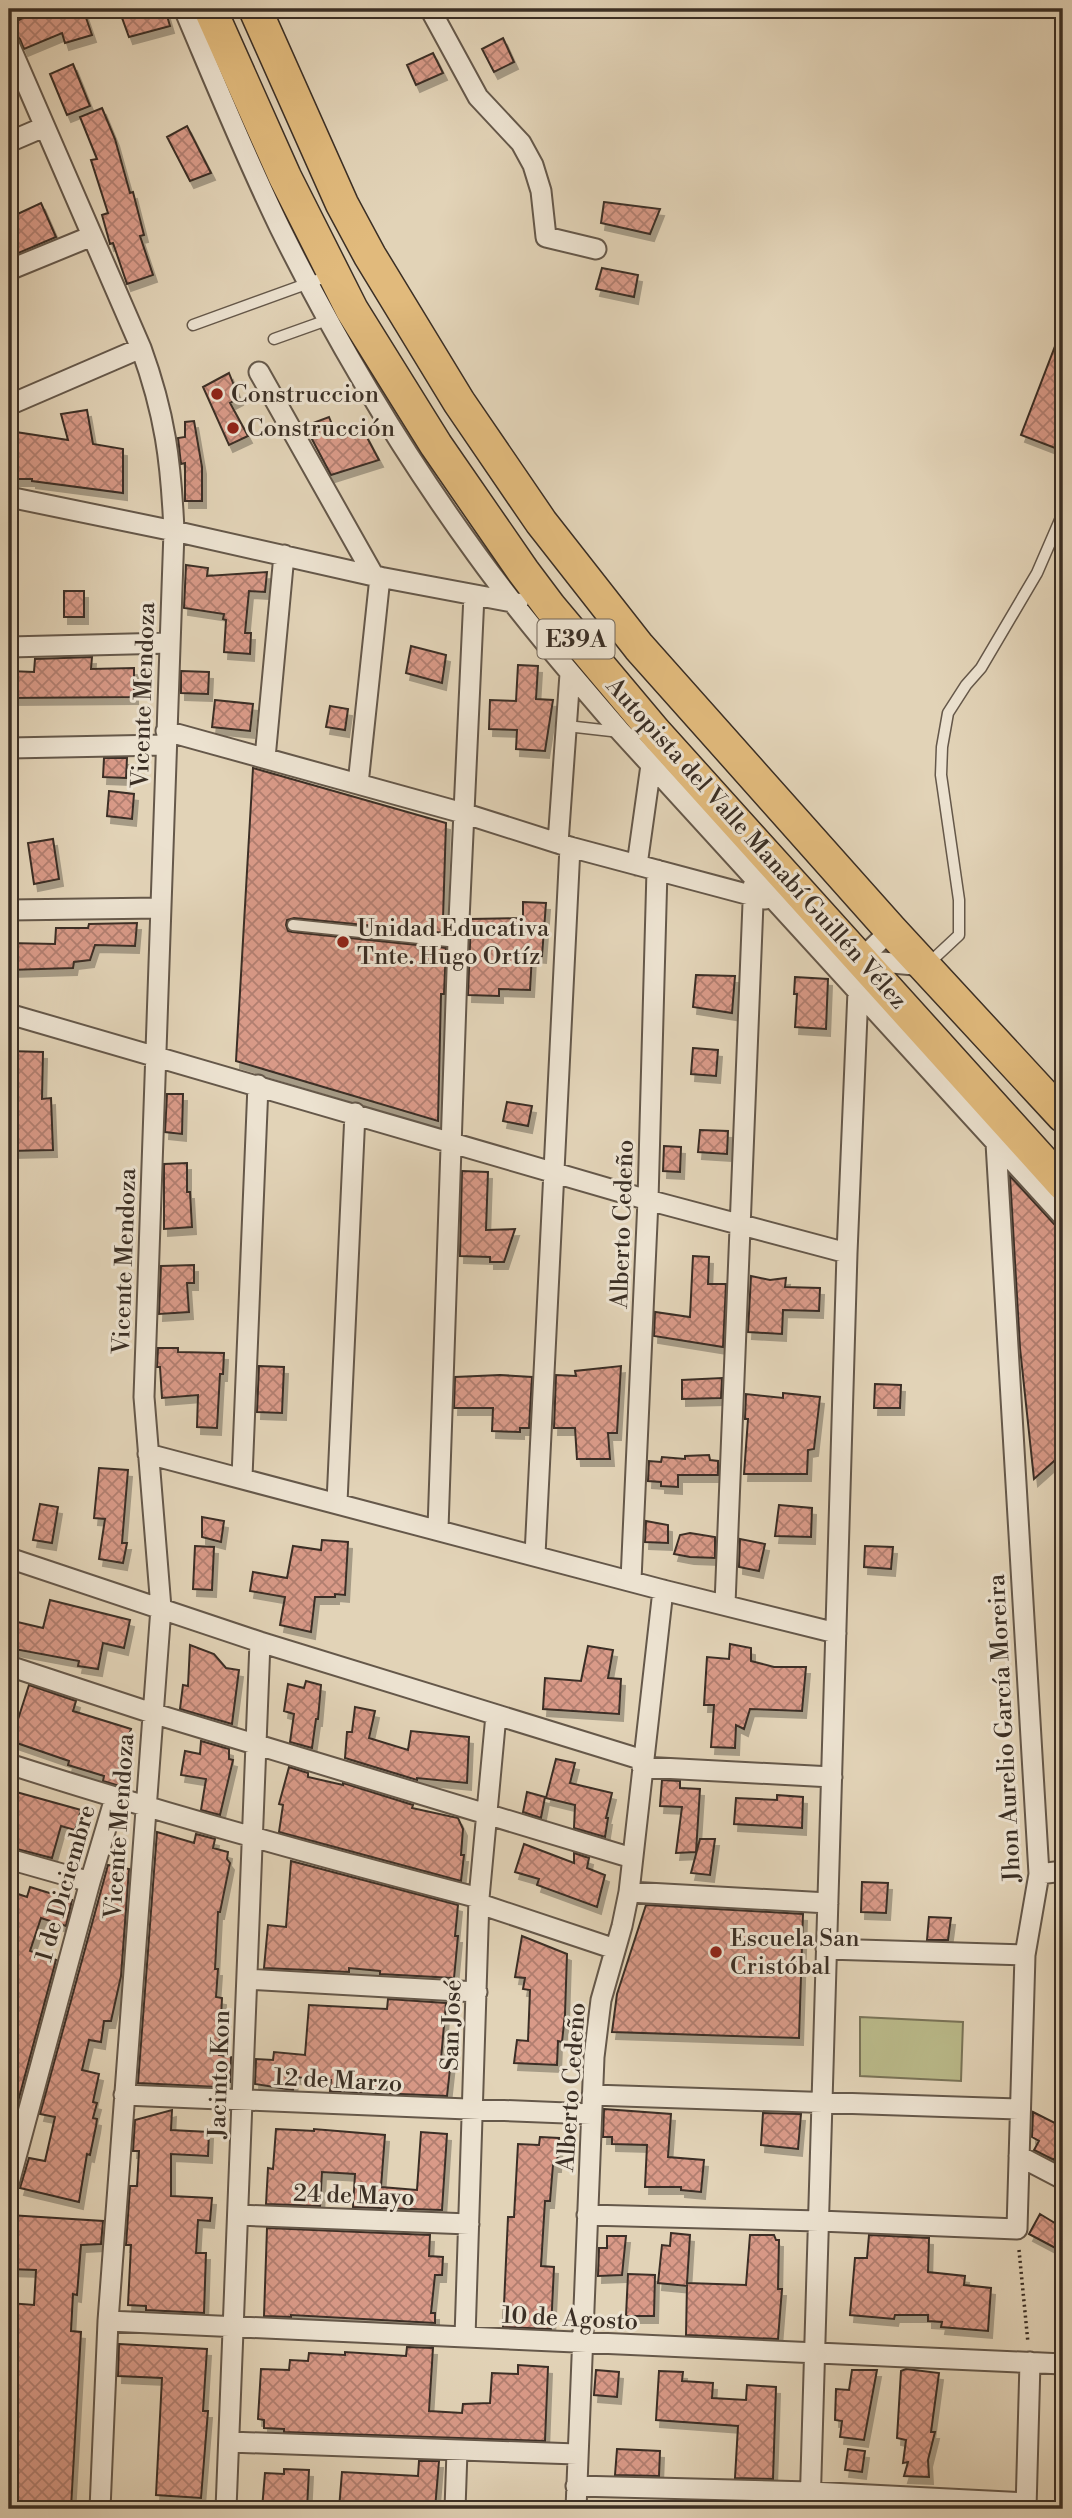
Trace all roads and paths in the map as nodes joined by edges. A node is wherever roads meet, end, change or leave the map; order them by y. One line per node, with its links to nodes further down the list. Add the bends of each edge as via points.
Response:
1 (14, 9): 6 (street)
2 (184, 9): 13 (street, via 279,227)
3 (210, 9): 13 (main road, Autopista del Valle Manabí Guillén Vélez / E39A, via 280,166)
4 (255, 9): 47 (main road, Autopista del Valle Manabí Guillén Vélez / E39A, via 370,256 509,476 639,647)
5 (430, 9): 11 (street, via 478,97 521,143 533,165 546,237)
6 (9, 10)
7 (9, 44): 8 (street, Vicente Mendoza)
8 (44, 127): 9 (street); 10 (street, Vicente Mendoza)
9 (9, 142)
10 (92, 236): 12 (street); 17 (street, Vicente Mendoza)
11 (596, 249)
12 (9, 270)
13 (321, 278): 14 (main road, Autopista del Valle Manabí Guillén Vélez / E39A); 15 (lane); 26 (street, via 401,442)
14 (352, 310): 16 (lane); 27 (main road, Autopista del Valle Manabí Guillén Vélez / E39A, via 465,489)
15 (193, 325)
16 (274, 339)
17 (141, 348): 19 (street); 22 (street, Vicente Mendoza, via 167,439)
18 (259, 372): 24 (street)
19 (9, 405)
20 (9, 497): 22 (street)
21 (1063, 513): 49 (lane, via 1037,573 981,668 948,713 941,775 959,900 959,935)
22 (174, 530): 23 (street); 28 (street, Vicente Mendoza)
23 (284, 555): 24 (street); 36 (street)
24 (377, 576): 25 (street); 38 (street)
25 (474, 595): 26 (street); 39 (street)
26 (512, 602): 27 (street); 30 (street)
27 (550, 607): 33 (main road, Autopista del Valle Manabí Guillén Vélez / E39A)
28 (170, 643): 29 (street); 34 (street, Vicente Mendoza)
29 (9, 647)
30 (570, 674): 31 (street); 32 (street)
31 (567, 726): 32 (lane); 40 (street)
32 (621, 732): 37 (street)
33 (655, 732): 37 (street); 50 (main road, Autopista del Valle Manabí Guillén Vélez / E39A)
34 (166, 738): 35 (street); 36 (street); 44 (street, Vicente Mendoza)
35 (9, 748)
36 (265, 758): 38 (street)
37 (652, 766): 41 (street); 43 (street)
38 (358, 784): 39 (street)
39 (463, 814): 40 (street); 48 (street)
40 (564, 845): 41 (street); 58 (street)
41 (637, 865): 42 (street)
42 (657, 870): 43 (street); 60 (street, Alberto Cedeño)
43 (754, 887): 50 (street); 62 (street)
44 (160, 908): 45 (street); 52 (street, Vicente Mendoza)
45 (9, 910)
46 (293, 925): 48 (lane)
47 (891, 930): 49 (main road, Autopista del Valle Manabí Guillén Vélez / E39A); 50 (street)
48 (458, 942): 57 (street)
49 (925, 966): 50 (street); 55 (main road, Autopista del Valle Manabí Guillén Vélez / E39A)
50 (859, 975): 56 (main road, Autopista del Valle Manabí Guillén Vélez / E39A); 63 (street)
51 (9, 1014): 52 (street)
52 (155, 1056): 53 (street); 64 (street, Vicente Mendoza, via 144,1397)
53 (258, 1085): 54 (street); 65 (street)
54 (355, 1114): 57 (street); 66 (street)
55 (1063, 1116)
56 (997, 1127): 59 (main road, Autopista del Valle Manabí Guillén Vélez / E39A); 61 (street); 90 (street, Jhon Aurelio García Moreira)
57 (452, 1142): 58 (street); 67 (street)
58 (552, 1172): 60 (street); 68 (street)
59 (1063, 1184)
60 (648, 1200): 62 (street); 70 (street, Alberto Cedeño)
61 (1063, 1216)
62 (742, 1225): 63 (street); 72 (street)
63 (847, 1253): 74 (street)
64 (148, 1454): 65 (street); 73 (street, Vicente Mendoza)
65 (242, 1477): 66 (street)
66 (337, 1503): 67 (street)
67 (438, 1529): 68 (street)
68 (535, 1555): 70 (street)
69 (9, 1558): 73 (street)
70 (631, 1580): 71 (street)
71 (663, 1590): 72 (street); 81 (street, Alberto Cedeño)
72 (725, 1604): 74 (street)
73 (161, 1608): 75 (street); 77 (street, Vicente Mendoza)
74 (836, 1633): 82 (street)
75 (260, 1642): 78 (street); 79 (street, Jacinto Kon)
76 (9, 1665): 77 (street)
77 (152, 1713): 79 (street); 84 (street, Vicente Mendoza)
78 (496, 1714): 81 (street); 85 (street, San José)
79 (255, 1744): 85 (street); 86 (street, Jacinto Kon)
80 (9, 1763): 83 (street)
81 (642, 1763): 82 (street); 87 (street, Alberto Cedeño)
82 (832, 1777): 94 (street)
83 (115, 1798): 84 (street); 91 (street, 1 de Diciembre)
84 (145, 1808): 86 (street); 100 (street, Vicente Mendoza)
85 (486, 1815): 87 (street); 93 (street, San José)
86 (252, 1838): 93 (street); 98 (street, Jacinto Kon)
87 (632, 1858): 92 (street, Alberto Cedeño)
88 (9, 1859): 91 (street)
89 (1063, 1871): 90 (street)
90 (1040, 1874): 97 (street, Jhon Aurelio García Moreira)
91 (90, 1882): 108 (street, 1 de Diciembre)
92 (629, 1892): 94 (street); 95 (street, Alberto Cedeño)
93 (480, 1901): 95 (street); 99 (street, San José)
94 (828, 1903): 96 (street)
95 (615, 1949): 103 (street, Alberto Cedeño, via 601,2000)
96 (826, 1949): 97 (street); 102 (street)
97 (1025, 1955): 104 (street, Jhon Aurelio García Moreira)
98 (247, 1979): 99 (street); 101 (street, Jacinto Kon)
99 (477, 1992): 105 (street, San José)
100 (124, 2095): 101 (street, 12 de Marzo); 114 (street, Vicente Mendoza)
101 (243, 2101): 105 (street, 12 de Marzo); 109 (street, Jacinto Kon)
102 (823, 2101): 103 (street, 12 de Marzo); 104 (street, 12 de Marzo); 111 (street)
103 (591, 2105): 105 (street, 12 de Marzo); 110 (street, Alberto Cedeño)
104 (1020, 2109): 106 (street, Jhon Aurelio García Moreira)
105 (472, 2111): 112 (street, San José)
106 (1018, 2156): 107 (street); 113 (street, Jhon Aurelio García Moreira)
107 (1063, 2179)
108 (9, 2183)
109 (238, 2215): 112 (street, 24 de Mayo); 115 (street, Jacinto Kon)
110 (587, 2215): 111 (street); 117 (street, Alberto Cedeño)
111 (819, 2221): 113 (street); 118 (street)
112 (469, 2224): 116 (street, San José)
113 (1017, 2229): 119 (path)
114 (108, 2321): 115 (street, 10 de Agosto); 127 (street, Vicente Mendoza)
115 (233, 2328): 116 (street, 10 de Agosto); 121 (street, Jacinto Kon)
116 (465, 2337): 117 (street, 10 de Agosto)
117 (582, 2343): 118 (street, 10 de Agosto); 123 (street, Alberto Cedeño)
118 (814, 2352): 119 (street, 10 de Agosto); 125 (street)
119 (1030, 2362): 120 (street, 10 de Agosto); 126 (street)
120 (1063, 2364)
121 (229, 2442): 122 (street); 128 (street, Jacinto Kon)
122 (457, 2451): 123 (street); 129 (street)
123 (577, 2454): 124 (street, Alberto Cedeño)
124 (576, 2486): 125 (street); 130 (street, Alberto Cedeño)
125 (811, 2501): 126 (street)
126 (1026, 2506)
127 (100, 2509)
128 (226, 2509)
129 (455, 2509)
130 (576, 2509)

